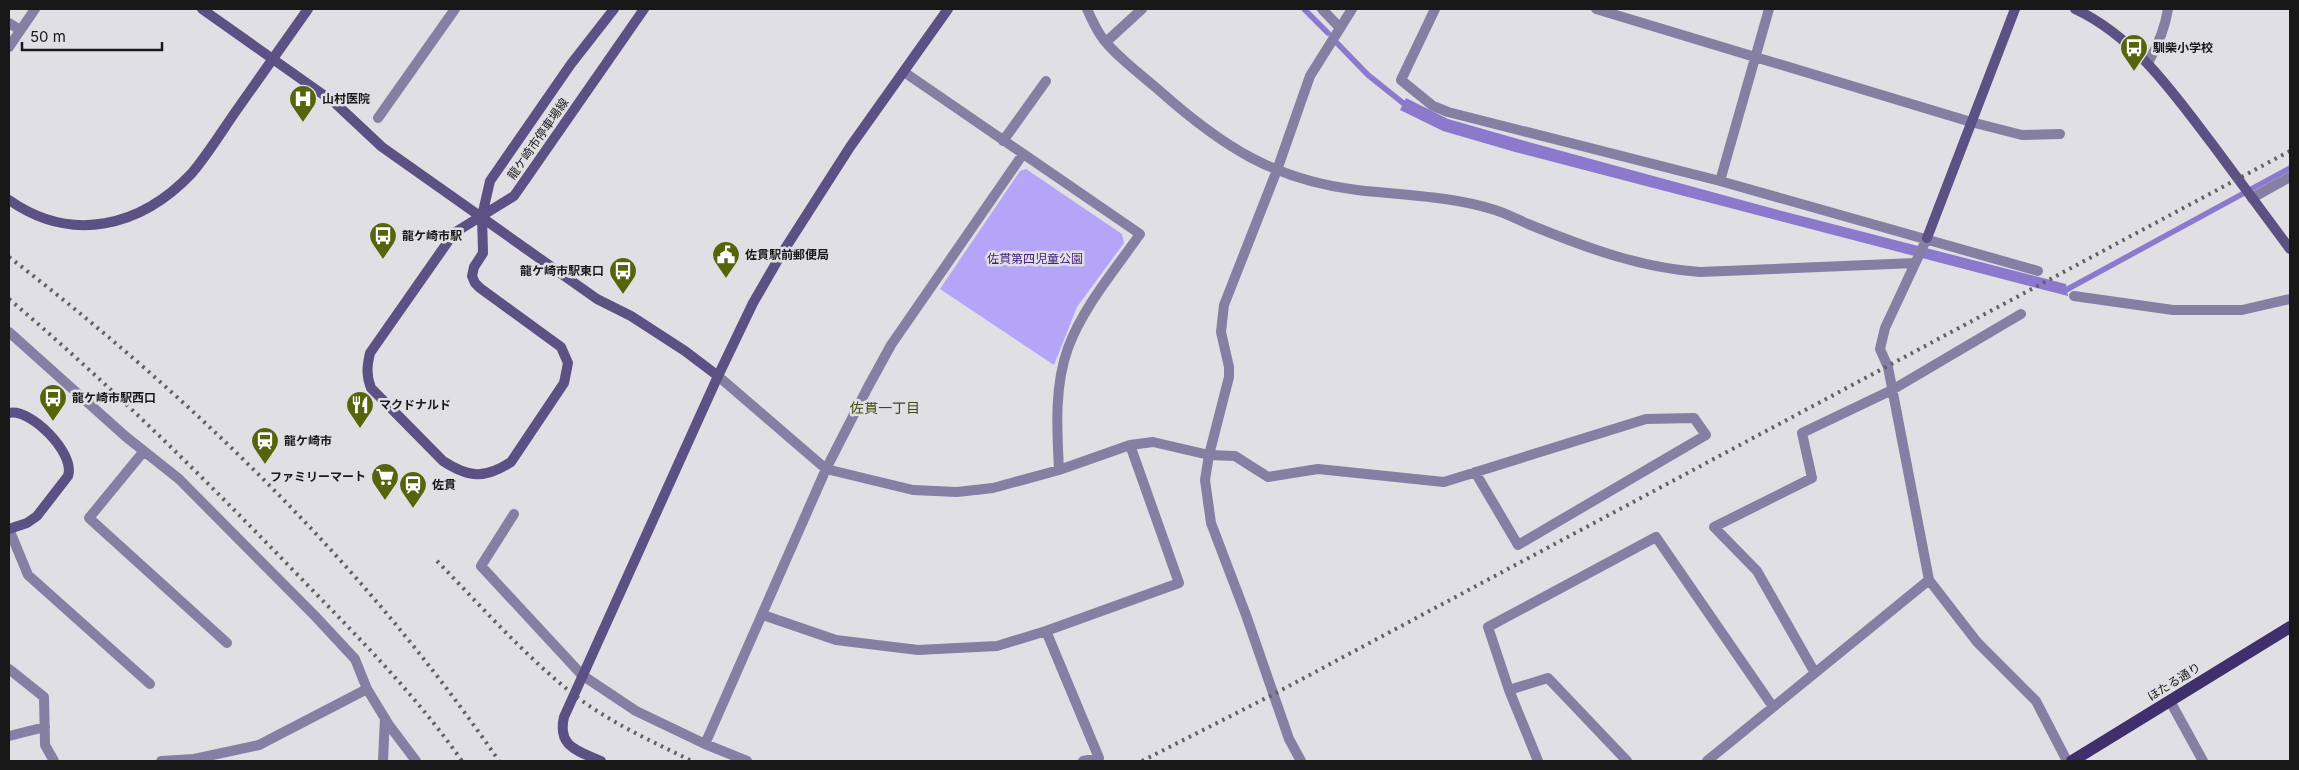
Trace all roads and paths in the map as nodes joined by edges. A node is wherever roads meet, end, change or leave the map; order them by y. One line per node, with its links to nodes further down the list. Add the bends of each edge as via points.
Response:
1 (35, 9): 20 (street)
2 (202, 9): 24 (street)
3 (308, 9): 24 (street)
4 (455, 9): 28 (street)
5 (614, 9): 38 (street, 龍ケ崎市停車場線, via 571,64 490,181)
6 (644, 9): 38 (street, 龍ケ崎市停車場線, via 514,196)
7 (948, 9): 26 (street)
8 (1087, 9): 21 (street)
9 (1142, 9): 21 (street)
10 (1322, 9): 19 (street)
11 (1352, 9): 19 (street)
12 (1435, 9): 35 (street, via 1401,80 1433,106)
13 (1596, 9): 23 (street)
14 (1769, 9): 23 (street)
15 (2015, 9): 29 (street)
16 (2076, 9): 25 (street, via 2106,28)
17 (2168, 9): 25 (street, via 2159,44)
18 (9, 23): 20 (street)
19 (1340, 28): 33 (street, via 1310,76)
20 (20, 30): 22 (street)
21 (1106, 42): 33 (street, via 1204,128 1246,157)
22 (9, 47)
23 (1754, 58): 29 (street); 35 (street)
24 (273, 59): 37 (street, via 192,172 150,208 124,219 70,226 37,216); 38 (street, via 335,103 382,148)
25 (2148, 63): 36 (street)
26 (904, 72): 31 (street); 47 (street, via 850,147 779,258)
27 (1046, 81): 31 (street)
28 (378, 118)
29 (1971, 122): 30 (street, via 2022,135); 39 (street)
30 (2060, 134)
31 (1003, 141): 32 (street)
32 (1023, 154): 53 (street, via 891,345); 54 (street, via 1140,234 1084,316 1068,348 1059,389)
33 (1277, 170): 41 (street, via 1326,184 1494,209 1586,247 1632,262 1672,270 1700,272); 52 (street, via 1224,305 1221,332 1229,377)
34 (2290, 177): 36 (street)
35 (1720, 181): 39 (street)
36 (2251, 197): 40 (street)
37 (9, 202)
38 (482, 216): 38 (street, via 482,253 474,267 472,276 475,283 561,347 568,363 564,383 510,462 485,475 458,471 444,462 371,388 367,378 370,353 454,233); 47 (street, via 597,299 631,316)
39 (1926, 240): 41 (street); 42 (street)
40 (2290, 250)
41 (1915, 263): 48 (street, via 1881,340 1880,349 1888,367)
42 (2038, 271)
43 (2074, 296): 44 (street, via 2173,310 2242,310)
44 (2290, 299)
45 (2021, 314): 48 (street)
46 (9, 332): 51 (street)
47 (718, 376): 53 (street); 65 (street)
48 (1892, 390): 58 (street); 64 (street, via 1802,433 1812,478 1714,527 1756,572)
49 (9, 413): 57 (street, via 26,416 49,433 70,462 68,476 36,516)
50 (1130, 445): 52 (street, via 1152,442); 54 (street); 61 (street, via 1179,583)
51 (144, 450): 62 (street, via 89,518); 67 (street, via 179,479 315,616 354,659)
52 (1209, 455): 55 (street, via 1235,456 1268,478 1318,469 1444,482); 82 (street, via 1205,480 1211,523 1289,739)
53 (826, 469): 54 (street, via 914,490 957,492 992,488); 59 (street)
54 (1059, 470)
55 (1475, 472): 55 (street, via 1646,419 1694,418 1706,435 1518,545)
56 (514, 514): 65 (street, via 481,566)
57 (9, 529): 66 (street, via 28,575)
58 (1929, 580): 64 (street); 86 (street, via 1977,642 2036,701)
59 (763, 615): 61 (street, via 836,640 918,650 997,646); 74 (street)
60 (2290, 627): 69 (main road, ほたる通り)
61 (1046, 631): 81 (street, via 1099,758)
62 (227, 643)
63 (9, 669): 72 (street, via 44,697)
64 (1815, 673): 70 (street)
65 (582, 675): 74 (street, via 636,711); 79 (street, via 564,717 563,737 578,751)
66 (150, 684)
67 (367, 690): 71 (street); 76 (street, via 259,745 194,759)
68 (1510, 690): 70 (street, via 1488,627 1656,537); 83 (street); 84 (street, via 1548,678)
69 (2170, 701): 87 (main road, ほたる通り); 88 (street)
70 (1773, 707): 85 (street)
71 (385, 718): 77 (street); 78 (street)
72 (45, 727): 73 (street); 75 (street, via 45,745)
73 (9, 736)
74 (705, 744): 80 (street)
75 (54, 761)
76 (161, 761)
77 (383, 761)
78 (416, 761)
79 (601, 761)
80 (746, 761)
81 (1083, 761)
82 (1301, 761)
83 (1538, 761)
84 (1627, 761)
85 (1706, 761)
86 (2067, 761)
87 (2072, 761)
88 (2203, 761)

